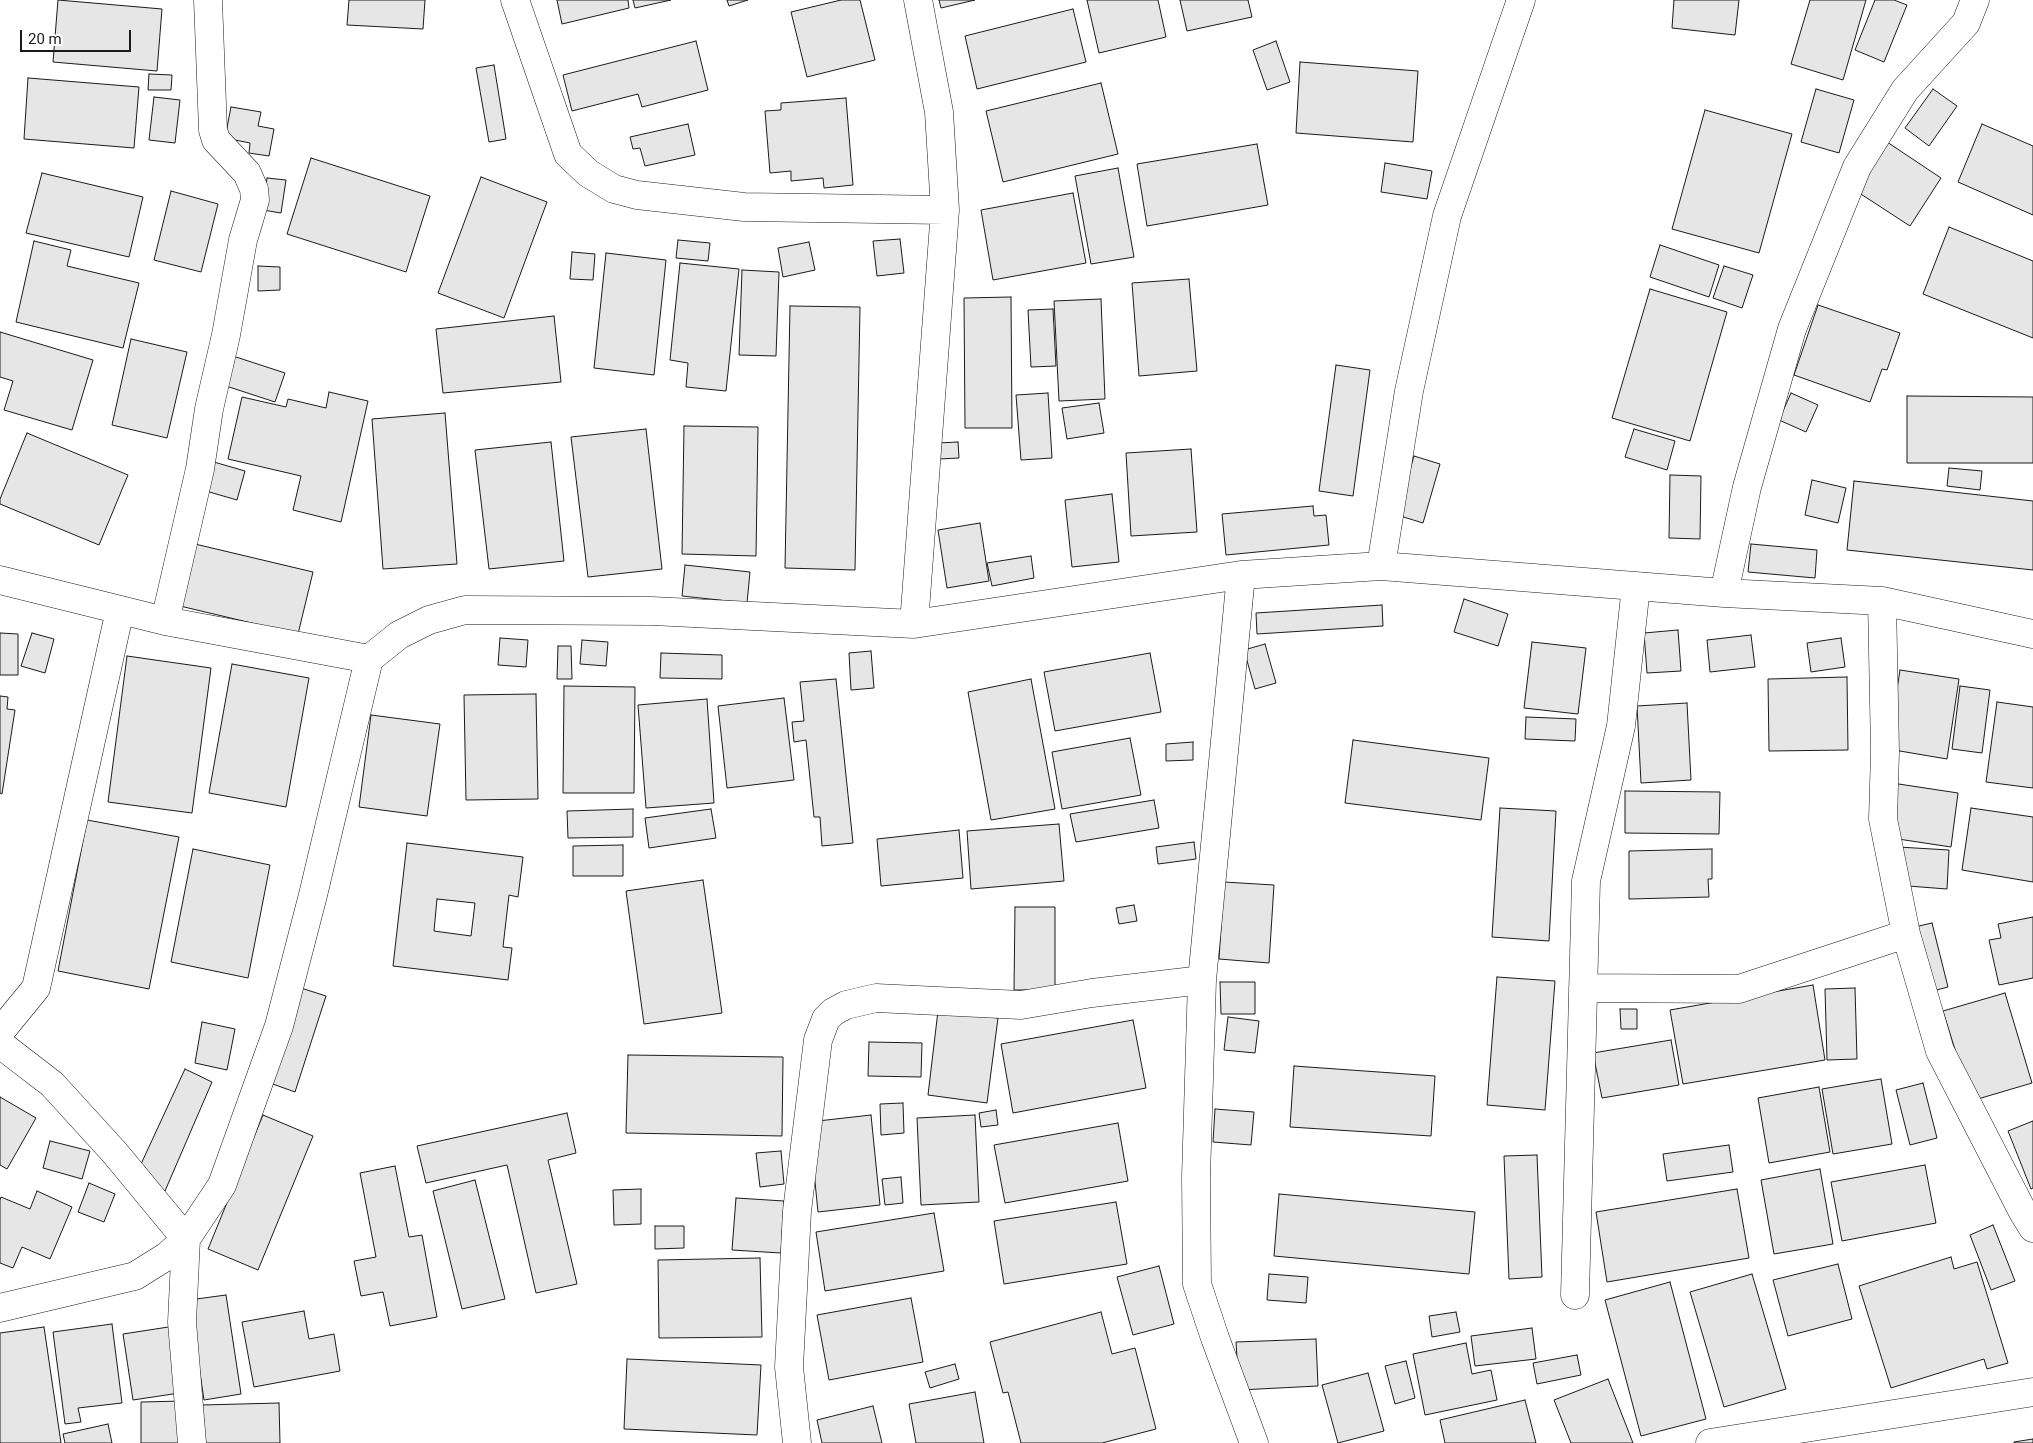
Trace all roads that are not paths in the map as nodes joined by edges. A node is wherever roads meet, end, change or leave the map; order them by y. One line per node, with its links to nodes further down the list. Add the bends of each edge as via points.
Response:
1 (208, 0): 14 (street, via 213,130 216,140 247,173 255,200 243,240 200,469)
2 (515, 0): 6 (street, via 568,154 588,173 614,190 744,207)
3 (918, 0): 6 (street, via 939,112)
4 (1521, 0): 7 (street, via 1447,216 1409,391)
5 (1975, 0): 11 (street, via 1966,24 1905,90 1857,167 1792,329 1747,487)
6 (945, 210): 15 (street)
7 (1381, 566): 8 (street); 10 (street)
8 (1241, 575): 15 (street); 19 (street)
9 (0, 580): 13 (street)
10 (1636, 586): 11 (street); 20 (street, via 1621,726 1586,881)
11 (1724, 593): 12 (street)
12 (1882, 601): 16 (street); 18 (street, via 1883,819)
13 (120, 610): 14 (street); 21 (street, via 36,988)
14 (165, 622): 17 (street)
15 (914, 624): 17 (street, via 652,611 466,610 429,620 399,635)
16 (2033, 634)
17 (369, 659): 24 (street, via 279,1026 222,1185)
18 (1906, 934): 20 (street, via 1739,988); 23 (street, via 1940,1051)
19 (1202, 980): 29 (street, via 1021,1005 876,998 846,1005 826,1019 818,1040 797,1211 789,1368); 30 (street, via 1196,1177 1197,1284)
20 (1583, 988): 25 (street)
21 (0, 1032)
22 (0, 1044): 24 (street, via 52,1084 115,1153)
23 (2033, 1228)
24 (186, 1239): 26 (street, via 167,1256 134,1276); 28 (street, via 182,1322)
25 (1575, 1296)
26 (0, 1308)
27 (2033, 1392): 31 (street)
28 (192, 1443)
29 (796, 1443)
30 (1254, 1443)
31 (1710, 1443)

